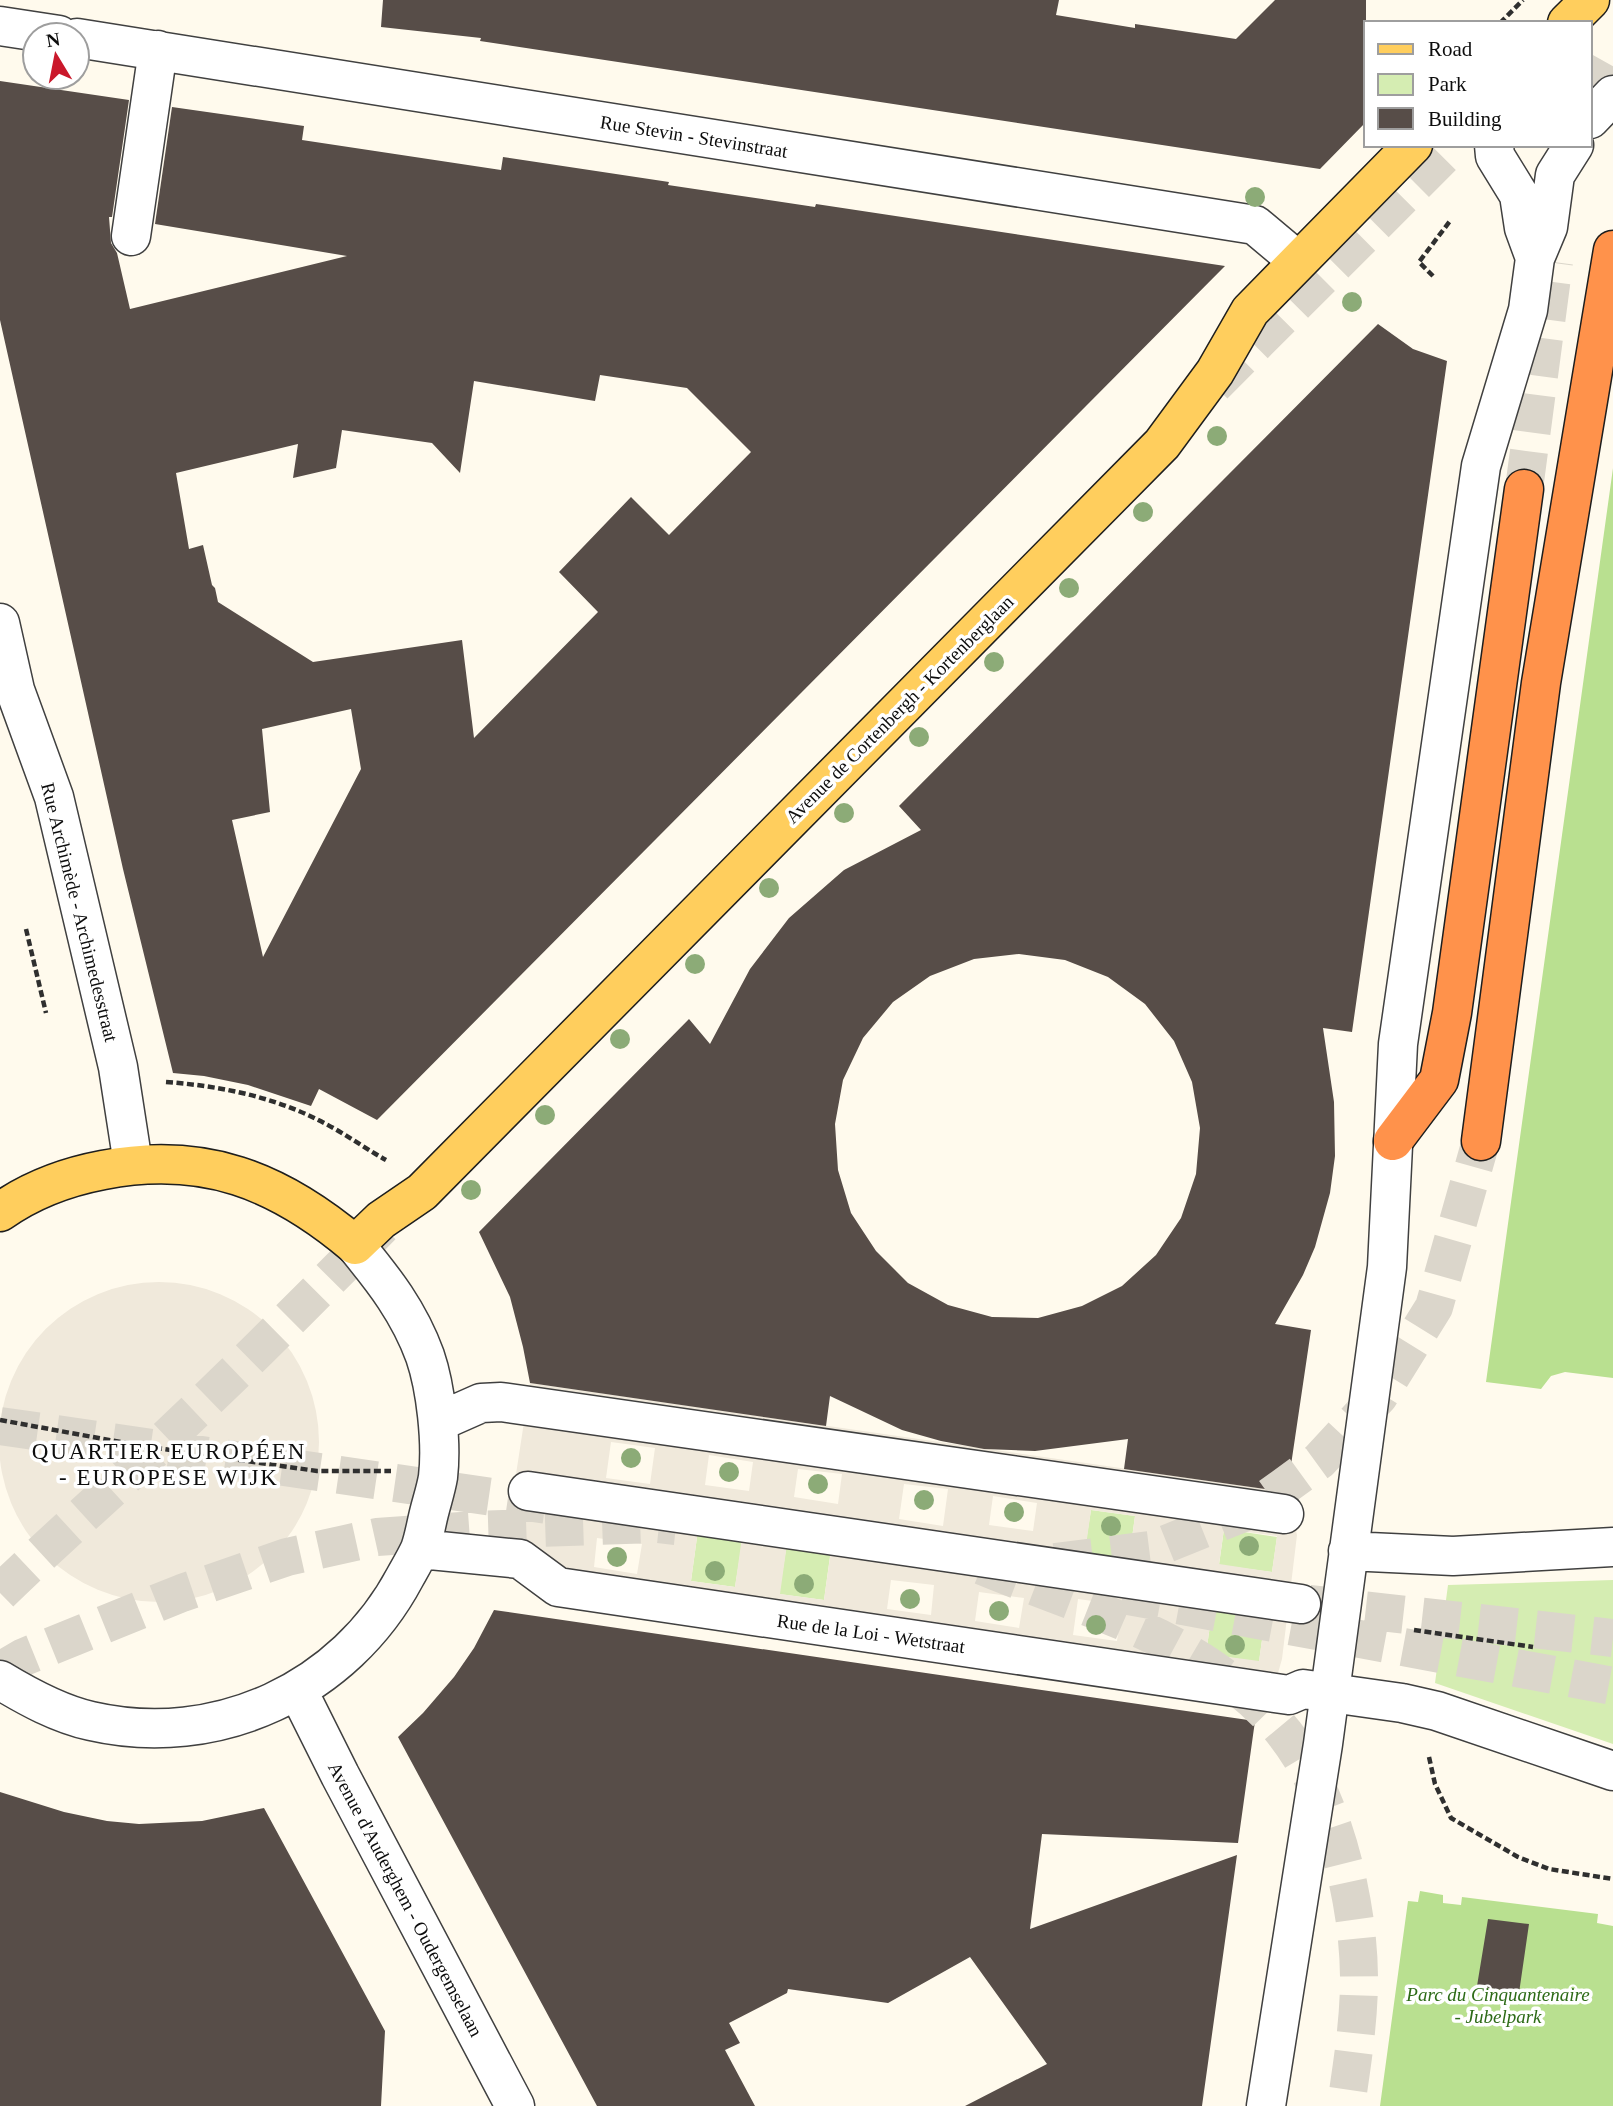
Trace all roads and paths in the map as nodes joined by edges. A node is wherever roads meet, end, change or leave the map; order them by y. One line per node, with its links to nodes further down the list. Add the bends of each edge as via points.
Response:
1 (1522, 0): 3 (path)
2 (1590, 0): 4 (main road)
3 (1502, 21)
4 (1569, 21)
5 (0, 26): 6 (street)
6 (21, 29)
7 (91, 40): 8 (street, Rue Stevin - Stevinstraat)
8 (158, 50): 15 (street); 18 (street, Rue Stevin - Stevinstraat, via 1255,225)
9 (1613, 95): 10 (street)
10 (1592, 116)
11 (1411, 147): 18 (main road, Avenue de Cortenbergh - Kortenberglaan)
12 (1494, 147): 17 (street, via 1519,195)
13 (1573, 147): 17 (street, via 1555,175 1548,227)
14 (1450, 221): 19 (path, via 1419,262)
15 (131, 236)
16 (1613, 250): 26 (highway, via 1541,683)
17 (1535, 258): 25 (street, via 1528,310 1480,466 1398,1044)
18 (1298, 261): 30 (main road, Avenue de Cortenbergh - Kortenberglaan, via 1250,311 1215,372 1162,444 422,1192 380,1220)
19 (1433, 276)
20 (1524, 489): 25 (highway, via 1440,1080)
21 (0, 623): 28 (street, Rue Archimède - Archimedesstraat, via 15,690 54,797 118,1067)
22 (26, 929): 23 (path)
23 (46, 1013)
24 (154, 1082): 27 (path, via 199,1085 263,1098 324,1123)
25 (1393, 1141): 38 (street, via 1387,1267)
26 (1481, 1141)
27 (386, 1160)
28 (133, 1164): 29 (main road, via 74,1175 18,1199); 30 (main road, via 208,1168 249,1178 323,1217)
29 (0, 1212)
30 (355, 1245): 32 (street, via 397,1297 425,1357)
31 (0, 1420): 33 (path, via 317,1471)
32 (438, 1422): 35 (street, via 481,1403 501,1402); 37 (street, via 438,1477)
33 (391, 1471)
34 (528, 1490): 39 (street)
35 (1284, 1514)
36 (1613, 1547): 38 (street, via 1452,1556)
37 (420, 1549): 43 (street, via 390,1605 349,1653); 44 (street, Rue de la Loi - Wetstraat, via 520,1559 558,1587 1289,1695 1303,1689)
38 (1348, 1551): 44 (street)
39 (1301, 1604)
40 (1414, 1630): 41 (path)
41 (1533, 1647)
42 (0, 1680): 43 (street, via 34,1701 91,1721 164,1728 211,1723 256,1710)
43 (298, 1690): 48 (street, Avenue d'Auderghem - Oudergemselaan)
44 (1329, 1692): 45 (street, Rue de la Loi - Wetstraat); 49 (street)
45 (1437, 1711): 46 (street, Rue de la Loi - Wetstraat); 47 (path, via 1428,1751 1435,1784 1451,1818 1518,1857 1549,1869)
46 (1613, 1771)
47 (1613, 1879)
48 (515, 2106)
49 (1266, 2106)

